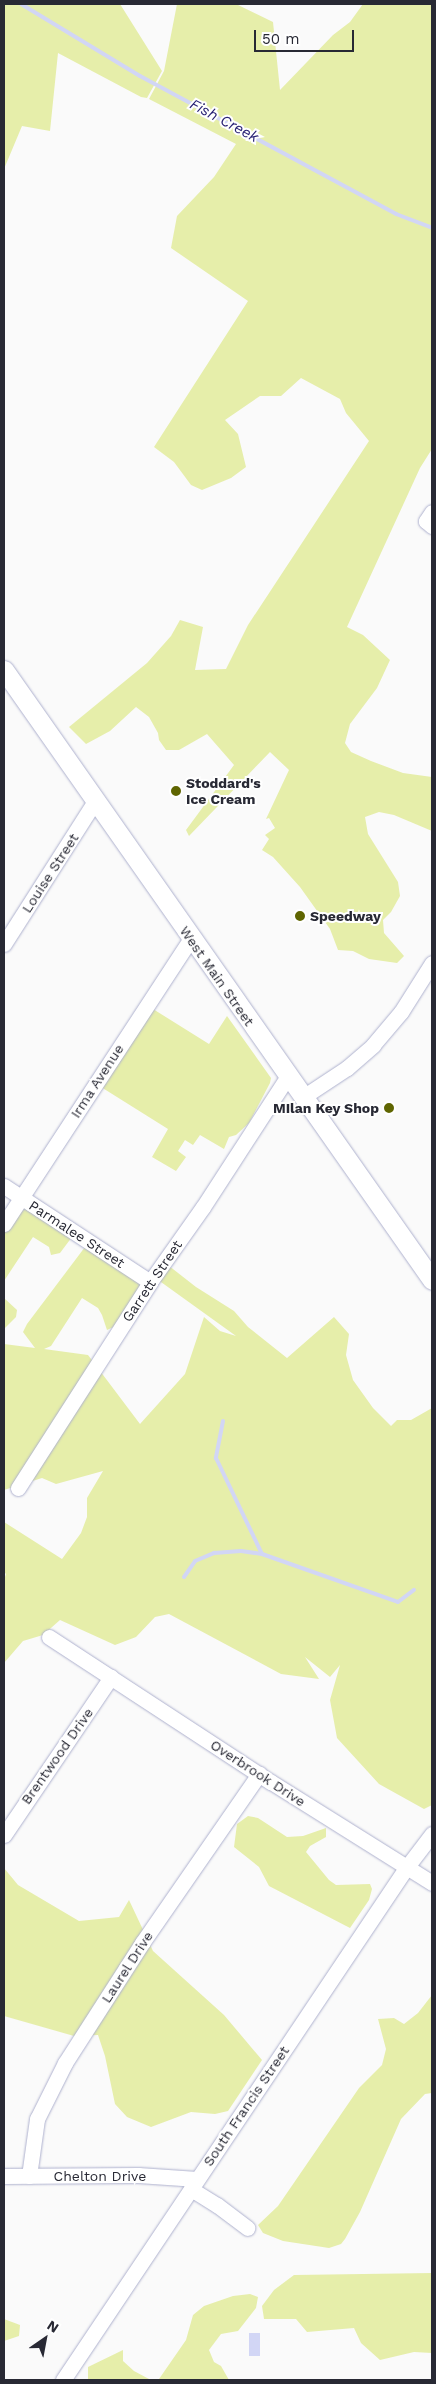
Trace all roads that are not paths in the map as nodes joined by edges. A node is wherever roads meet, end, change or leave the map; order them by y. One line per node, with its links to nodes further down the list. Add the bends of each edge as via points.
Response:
1 (432, 512): 2 (street, via 426,521)
2 (432, 526)
3 (4, 670): 4 (main road, West Main Street)
4 (95, 801): 5 (main road, West Main Street); 6 (street, Louise Street)
5 (191, 938): 8 (main road, West Main Street); 11 (street, Irma Avenue)
6 (4, 944)
7 (432, 962): 9 (street, via 401,1012 373,1045 347,1068)
8 (288, 1076): 9 (main road, West Main Street); 14 (street, Garrett Street)
9 (303, 1097): 13 (main road, West Main Street)
10 (4, 1186): 11 (street, Parmalee Street)
11 (21, 1198): 12 (street, Irma Avenue); 14 (street, Parmalee Street)
12 (4, 1224)
13 (432, 1280)
14 (150, 1282): 15 (street, Garrett Street)
15 (18, 1488)
16 (49, 1637): 17 (street, Overbrook Drive)
17 (110, 1677): 18 (street, Overbrook Drive); 20 (street, Brentwood Drive)
18 (259, 1774): 21 (street, Overbrook Drive); 24 (street, Laurel Drive, via 142,1943 65,2063 37,2119)
19 (432, 1834): 21 (street, South Francis Street)
20 (4, 1835)
21 (406, 1868): 22 (street, Overbrook Drive); 25 (street, South Francis Street)
22 (432, 1882)
23 (4, 2176): 24 (street, Chelton Drive)
24 (28, 2176): 25 (street, Chelton Drive, via 138,2175)
25 (194, 2184): 26 (street); 27 (street, South Francis Street)
26 (247, 2228)
27 (63, 2380)

